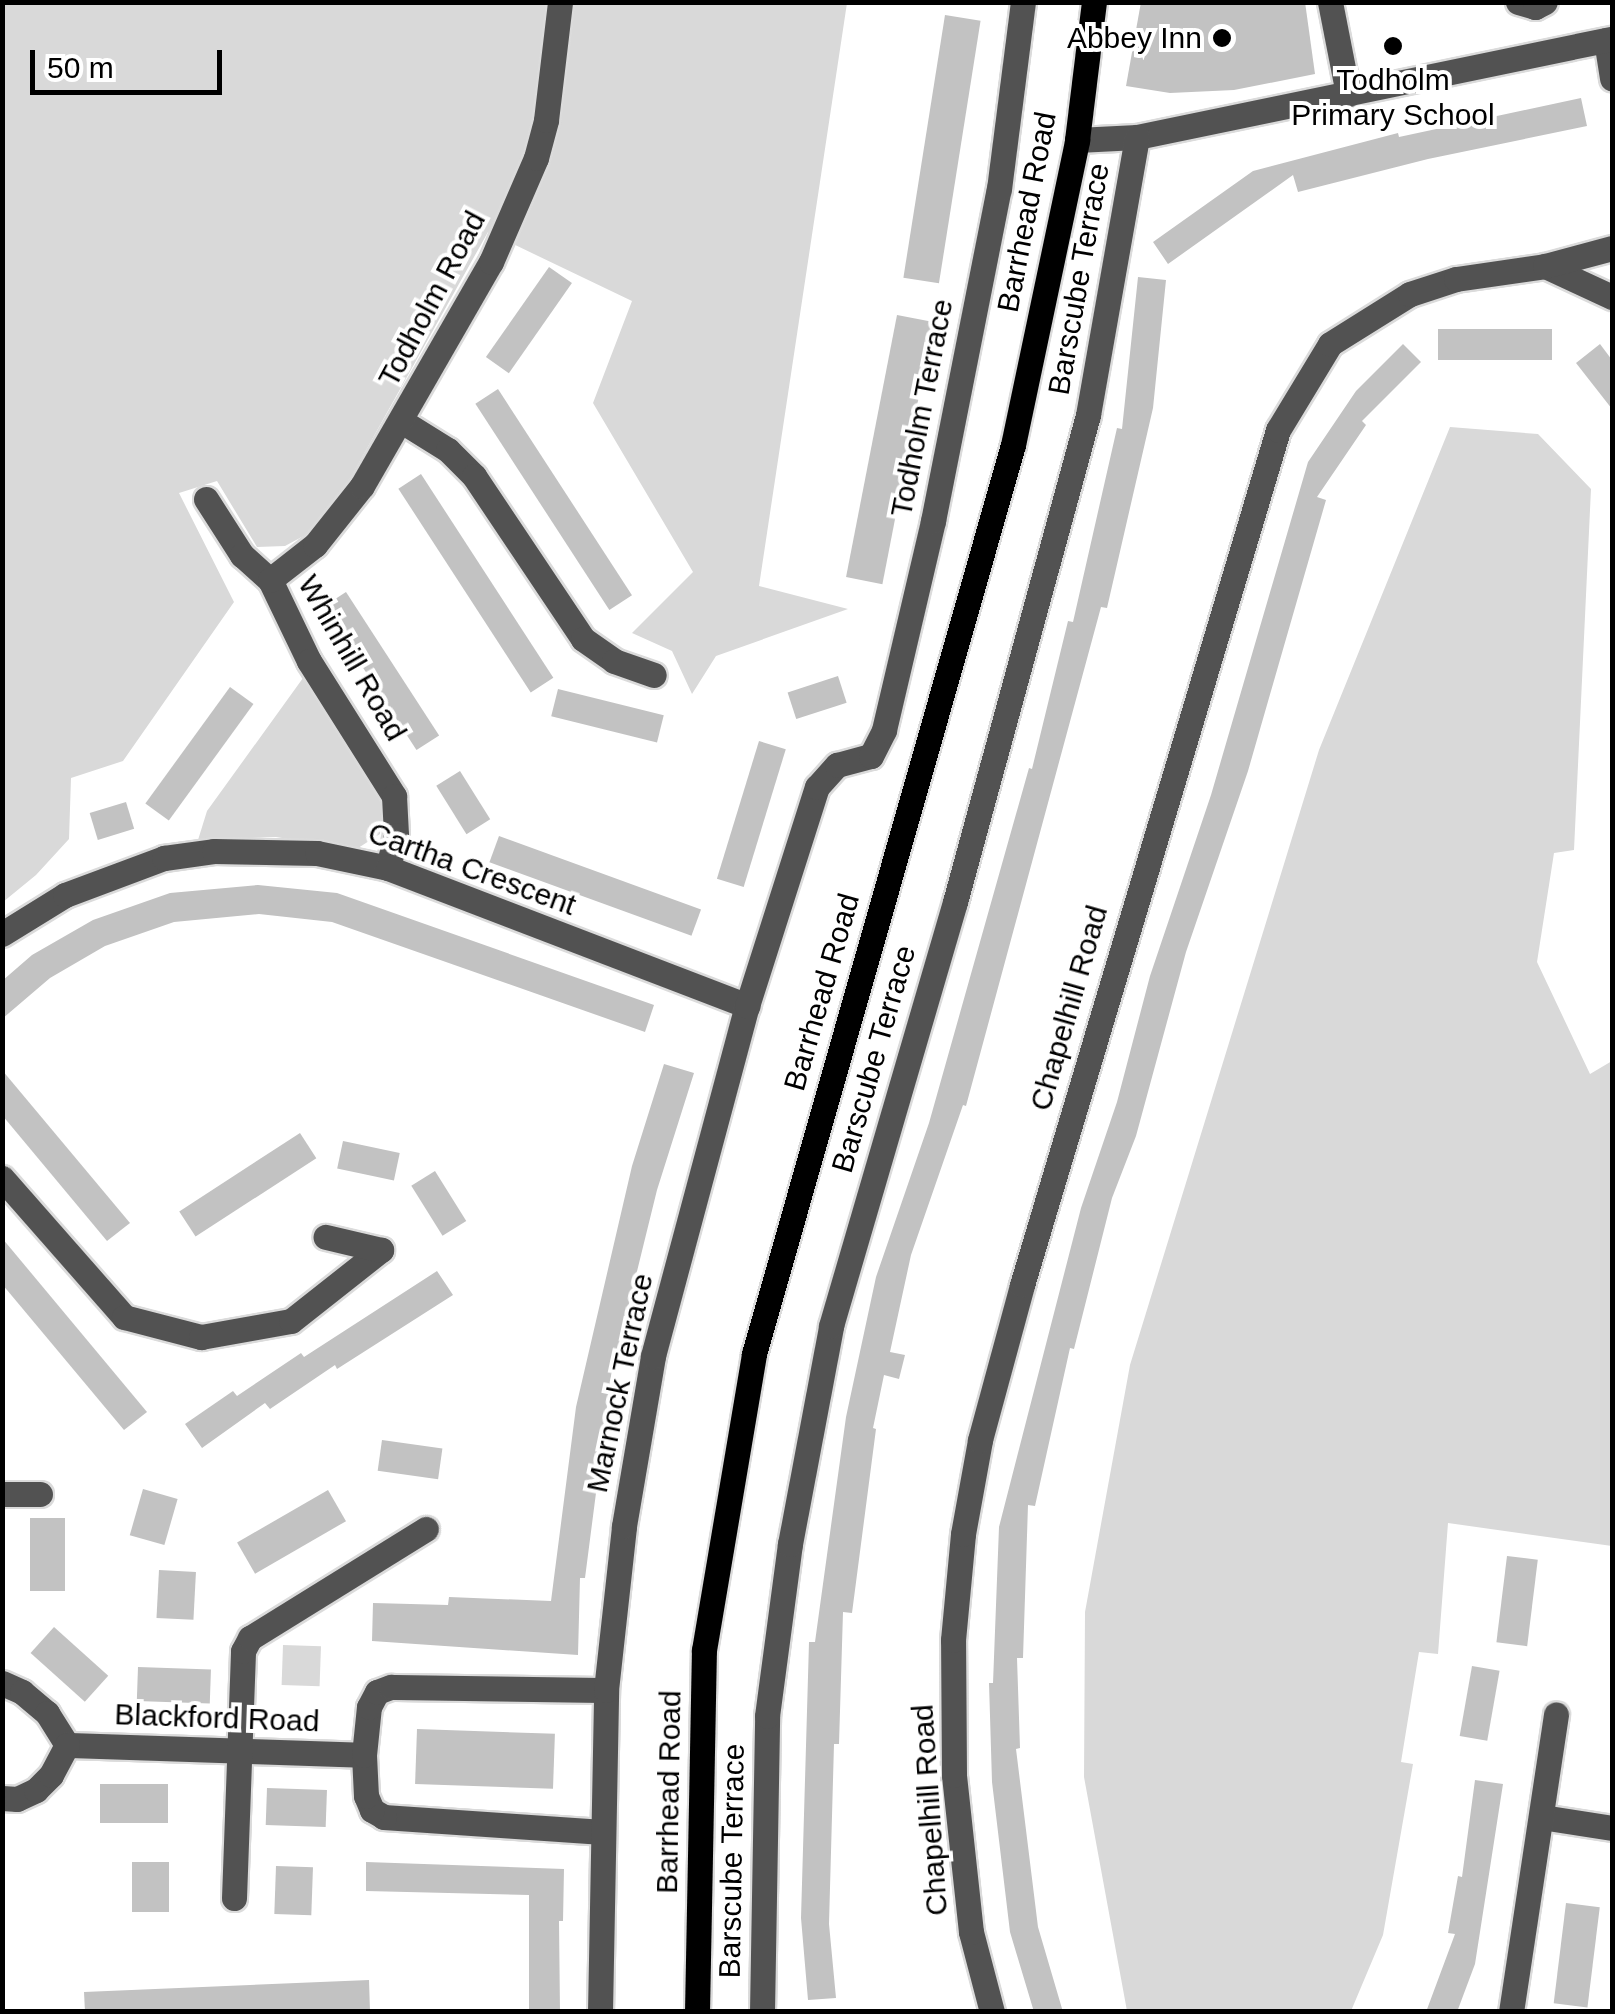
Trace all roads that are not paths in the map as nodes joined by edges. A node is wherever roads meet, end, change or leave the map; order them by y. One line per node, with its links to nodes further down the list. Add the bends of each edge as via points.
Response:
1 (560, 2): 15 (street, Todholm Road, via 546,120 520,200)
2 (1024, 2): 19 (street, Todholm Terrace, via 999,189 904,654 872,756 837,765)
3 (1094, 2): 11 (main road, Barrhead Road)
4 (1330, 2): 9 (street)
5 (1518, 2): 6 (street)
6 (1545, 2)
7 (1609, 39): 8 (street); 9 (street)
8 (1612, 78)
9 (1348, 94): 10 (street)
10 (1137, 138): 11 (street); 41 (street, Barscube Terrace, via 1088,415 831,1326 790,1544 767,1716)
11 (1077, 140): 40 (main road, Barrhead Road, via 1013,445 754,1354 704,1650)
12 (1612, 248): 13 (street, Chapelhill Road)
13 (1546, 266): 14 (street); 42 (street, Chapelhill Road, via 1456,279 1410,294 1330,344 1278,430 1027,1266 980,1440 963,1534 953,1640 954,1775 971,1932)
14 (1612, 297)
15 (403, 422): 17 (street, Todholm Road, via 327,533); 18 (street, via 474,476 583,639 614,661)
16 (206, 498): 17 (street, Whinhill Road, via 242,555)
17 (270, 580): 20 (street, Whinhill Road, via 309,661 394,796 396,835)
18 (654, 675)
19 (817, 787): 22 (street, Marnock Terrace)
20 (388, 868): 21 (street, Cartha Crescent, via 266,850 164,858 66,895); 22 (street, Cartha Crescent)
21 (2, 934)
22 (747, 1006): 29 (street, Marnock Terrace, via 653,1356 624,1526)
23 (2, 1178): 24 (street, via 124,1317 201,1337 291,1322 381,1250)
24 (326, 1237)
25 (2, 1494): 26 (street)
26 (40, 1494)
27 (426, 1529): 32 (street, via 250,1638 243,1651)
28 (2, 1683): 31 (street, via 47,1713)
29 (606, 1690): 33 (street, via 391,1686 377,1692 370,1706); 37 (street, Marnock Terrace)
30 (1556, 1714): 35 (street)
31 (67, 1746): 32 (street, Blackford Road); 34 (street, via 36,1790)
32 (239, 1752): 33 (street, Blackford Road); 38 (street)
33 (364, 1755): 37 (street, via 366,1796 384,1817)
34 (2, 1798)
35 (1542, 1817): 36 (street); 43 (street)
36 (1612, 1828)
37 (603, 1832): 39 (street, Marnock Terrace)
38 (234, 1898)
39 (600, 2012)
40 (696, 2012)
41 (762, 2012)
42 (992, 2012)
43 (1511, 2012)

